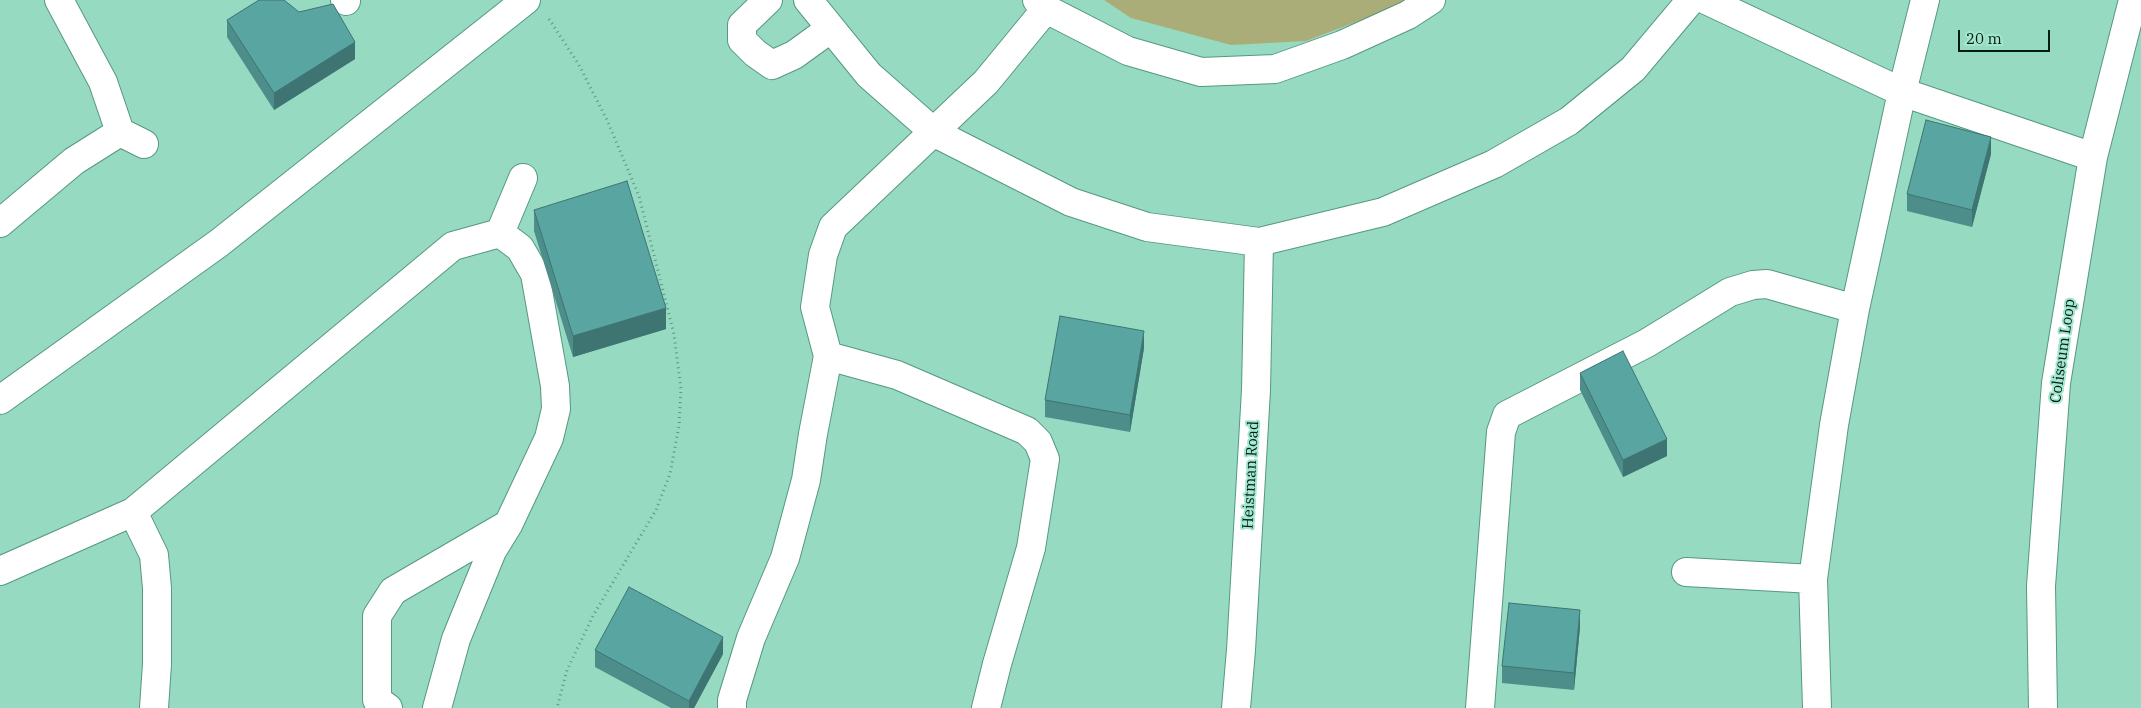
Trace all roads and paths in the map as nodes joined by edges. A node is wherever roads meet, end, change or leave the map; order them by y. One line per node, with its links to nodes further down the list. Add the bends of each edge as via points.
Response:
1 (59, 0): 13 (street, via 103,82)
2 (768, 0): 11 (street, via 742,25 742,40 772,65 794,55)
3 (808, 0): 11 (street)
4 (1432, 0): 9 (street, via 1408,15 1342,45 1275,69 1201,72 1128,51)
5 (1691, 0): 20 (street, via 1633,68 1569,121 1494,164 1383,212)
6 (1706, 0): 12 (street)
7 (1925, 0): 12 (street)
8 (2134, 0): 16 (street, Coliseum Loop)
9 (1042, 5): 14 (street, via 986,82)
10 (536, 8): 23 (street, via 219,243); 32 (path, via 579,65 607,120 638,196 674,334 681,389 679,426 670,474 656,510 590,622 568,670)
11 (830, 29): 14 (street, via 869,75)
12 (1902, 92): 16 (street); 21 (street)
13 (120, 132): 15 (street); 18 (street, via 74,161)
14 (935, 133): 20 (street, via 1071,202 1147,227); 22 (street, via 833,228 824,255 815,307)
15 (144, 144)
16 (2093, 157): 38 (street, Coliseum Loop, via 2056,383 2041,586)
17 (523, 178): 19 (street)
18 (0, 223)
19 (500, 234): 24 (street, via 453,246); 25 (street, via 520,248 536,274 556,409 549,438)
20 (1259, 242): 35 (street, Heistman Road, via 1256,390)
21 (1855, 308): 28 (street, via 1834,425); 36 (street, via 1767,284 1730,292 1647,343 1507,415 1501,432)
22 (828, 356): 33 (street, via 806,480 785,558 751,638); 34 (street, via 897,375 1027,431 1038,442 1045,459 1031,548)
23 (2, 392)
24 (133, 512): 26 (street); 29 (street, via 154,555 157,588)
25 (508, 524): 30 (street, via 394,591 377,616 377,700); 31 (street, via 492,551 456,638)
26 (0, 571)
27 (1686, 572): 28 (street)
28 (1813, 579): 37 (street)
29 (154, 708)
30 (388, 708)
31 (437, 708)
32 (557, 708)
33 (732, 708)
34 (986, 708)
35 (1236, 708)
36 (1480, 708)
37 (1817, 708)
38 (2043, 708)

